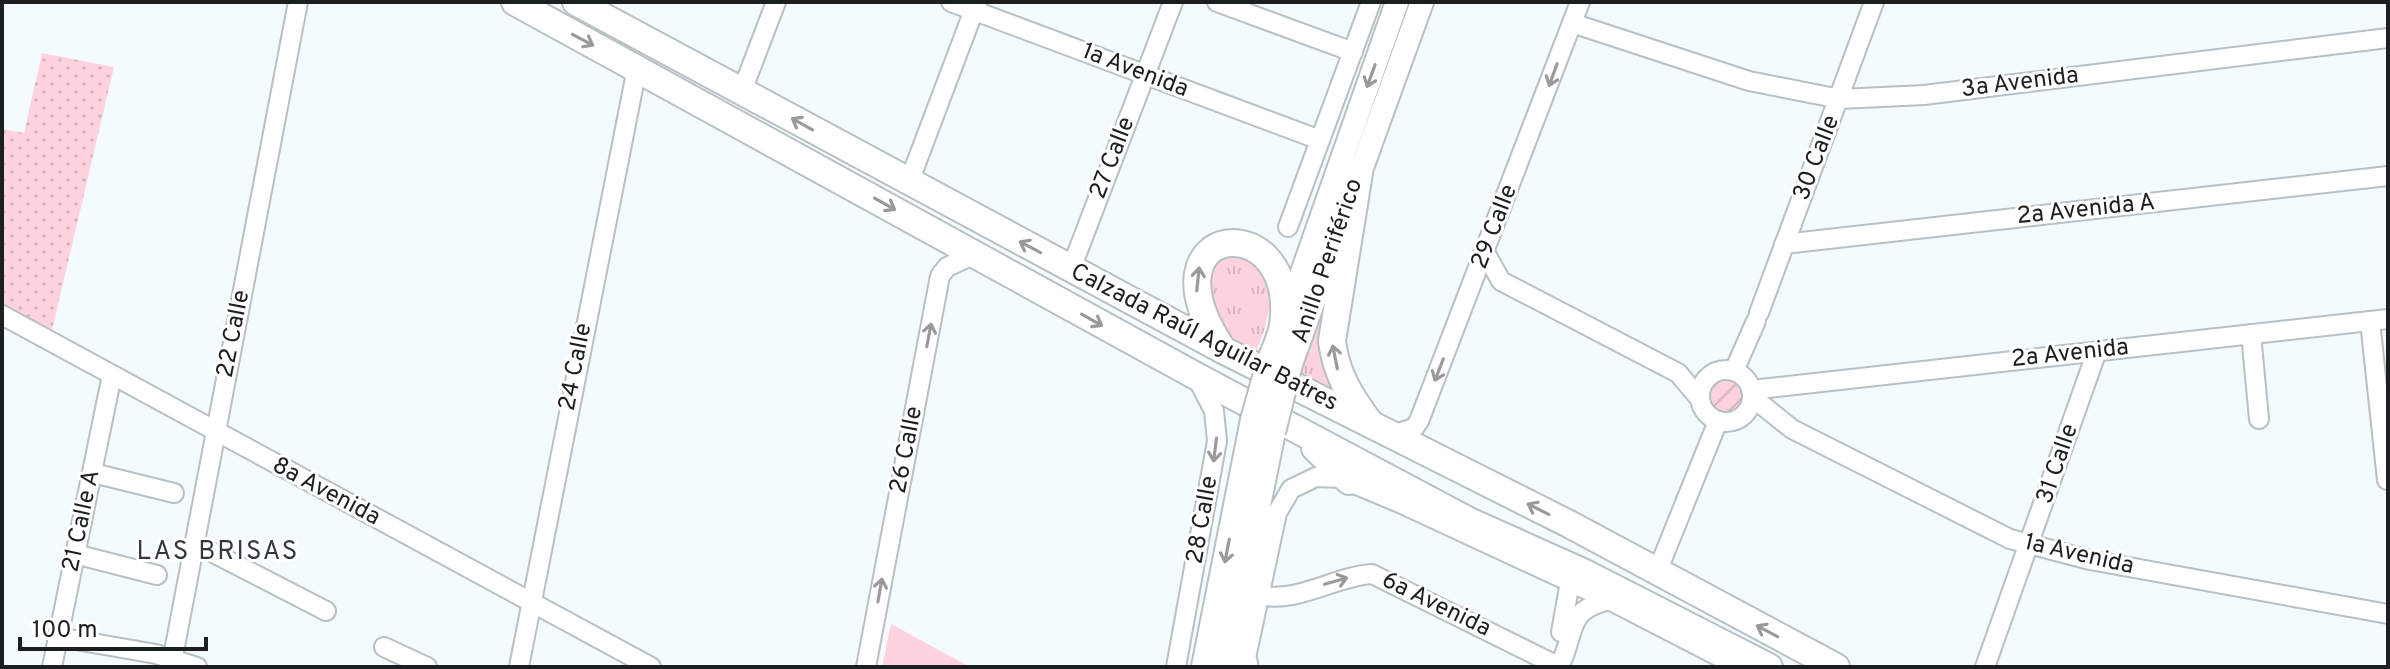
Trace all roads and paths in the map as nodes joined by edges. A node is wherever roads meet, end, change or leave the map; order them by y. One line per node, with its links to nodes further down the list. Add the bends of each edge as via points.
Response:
1 (298, 2): 51 (street, 22 Calle)
2 (515, 2): 17 (highway, Calzada Raúl Aguilar Batres, one-way to 17)
3 (776, 2): 19 (street)
4 (951, 2): 13 (street, 1a Avenida)
5 (1173, 2): 18 (street, 27 Calle)
6 (1217, 2): 16 (street)
7 (1371, 2): 16 (street)
8 (1397, 2): 33 (main road, Anillo Periférico, one-way to 33)
9 (1422, 2): 22 (main road, Anillo Periférico)
10 (1580, 2): 14 (street, 29 Calle)
11 (1874, 2): 20 (street, 30 Calle)
12 (579, 3): 19 (highway, Calzada Raúl Aguilar Batres)
13 (975, 6): 18 (street, 1a Avenida); 24 (street)
14 (1570, 28): 20 (street, 3a Avenida, via 1636,42 1655,53 1749,81); 28 (street, 29 Calle, one-way to 28)
15 (2388, 38): 20 (street, 3a Avenida, via 1924,95)
16 (1353, 52): 21 (street)
17 (637, 68): 27 (highway, Calzada Raúl Aguilar Batres, one-way to 27); 65 (street, 24 Calle)
18 (1145, 75): 21 (street, 1a Avenida); 29 (street, 27 Calle)
19 (742, 91): 24 (highway, Calzada Raúl Aguilar Batres, one-way to 19)
20 (1840, 99): 26 (street, 30 Calle)
21 (1320, 140): 25 (street)
22 (1359, 173): 38 (main road, Anillo Periférico); 50 (highway, one-way to 22, via 1346,389 1332,341)
23 (2388, 176): 26 (street, 2a Avenida A)
24 (909, 182): 29 (highway, Calzada Raúl Aguilar Batres, one-way to 24)
25 (1288, 227)
26 (1784, 244): 39 (street, 30 Calle)
27 (975, 254): 43 (highway, Calzada Raúl Aguilar Batres, one-way to 43); 77 (street, 26 Calle, one-way to 27, via 940,276)
28 (1486, 254): 30 (street, via 1501,281); 35 (street, 29 Calle)
29 (1071, 269): 36 (highway, Calzada Raúl Aguilar Batres)
30 (1522, 291): 35 (street, via 1501,288 1480,295); 40 (street)
31 (2, 315): 41 (street, 8a Avenida)
32 (2379, 320): 34 (street, 2a Avenida); 54 (street)
33 (1283, 326): 36 (highway, one-way to 33, via 1200,310 1196,276 1201,260 1226,243 1243,242 1259,249 1272,264 1282,296); 38 (highway, Anillo Periférico)
34 (2251, 334): 37 (street, 2a Avenida); 46 (street)
35 (1451, 340): 50 (street, 29 Calle, one-way to 50, via 1417,425)
36 (1223, 350): 50 (highway, Calzada Raúl Aguilar Batres)
37 (2097, 351): 44 (street, 2a Avenida); 58 (street, 31 Calle)
38 (1281, 362): 48 (highway, Anillo Periférico, bridge)
39 (1734, 371): 42 (street); 44 (street, via 1748,382)
40 (1678, 373): 42 (street); 45 (street)
41 (112, 375): 51 (street, 8a Avenida); 52 (street, 21 Calle A)
42 (1711, 375): 45 (street)
43 (1196, 376): 48 (highway, Calzada Raúl Aguilar Batres); 78 (street, 28 Calle, one-way to 78, via 1214,411 1217,441)
44 (1751, 394): 47 (street, via 1747,412); 49 (street, 1a Avenida)
45 (1700, 399): 47 (street, via 1706,413)
46 (2259, 419)
47 (1726, 421): 49 (street, 1a Avenida, via 1756,420); 60 (street)
48 (1270, 424): 53 (highway, via 1303,448); 55 (highway); 71 (main road, Anillo Periférico); 79 (highway, Anillo Periférico, one-way to 79); 82 (highway, Calzada Raúl Aguilar Batres, via 1585,573)
49 (1792, 429): 58 (street, 1a Avenida)
50 (1381, 430): 60 (highway, Calzada Raúl Aguilar Batres, one-way to 50)
51 (215, 433): 57 (street, 22 Calle); 65 (street, 8a Avenida)
52 (93, 473): 56 (street); 59 (street, 21 Calle A)
53 (1316, 477): 55 (street); 63 (street, via 1291,489 1277,513)
54 (2387, 480)
55 (1349, 481): 62 (street)
56 (174, 493)
57 (194, 543): 66 (street); 70 (street, 22 Calle)
58 (2030, 546): 67 (street, 1a Avenida); 84 (street, 31 Calle)
59 (75, 554): 61 (street); 68 (street, 21 Calle A)
60 (1657, 572): 83 (highway, Calzada Raúl Aguilar Batres, one-way to 60)
61 (157, 575)
62 (1570, 582): 64 (street); 80 (street)
63 (1260, 595): 71 (street); 80 (street, 6a Avenida, one-way to 80, via 1282,596 1372,574)
64 (1609, 600): 80 (street, via 1589,605 1575,617); 81 (street)
65 (532, 602): 75 (street, 24 Calle); 76 (street, 8a Avenida)
66 (326, 611)
67 (2388, 614)
68 (58, 637): 70 (street); 72 (street, 21 Calle A)
69 (384, 647): 74 (street)
70 (171, 663): 73 (street)
71 (1239, 666)
72 (52, 667)
73 (197, 667)
74 (427, 667)
75 (519, 667)
76 (651, 667)
77 (866, 667)
78 (1176, 667)
79 (1205, 667)
80 (1560, 667)
81 (1739, 667)
82 (1768, 667)
83 (1836, 667)
84 (1985, 667)

